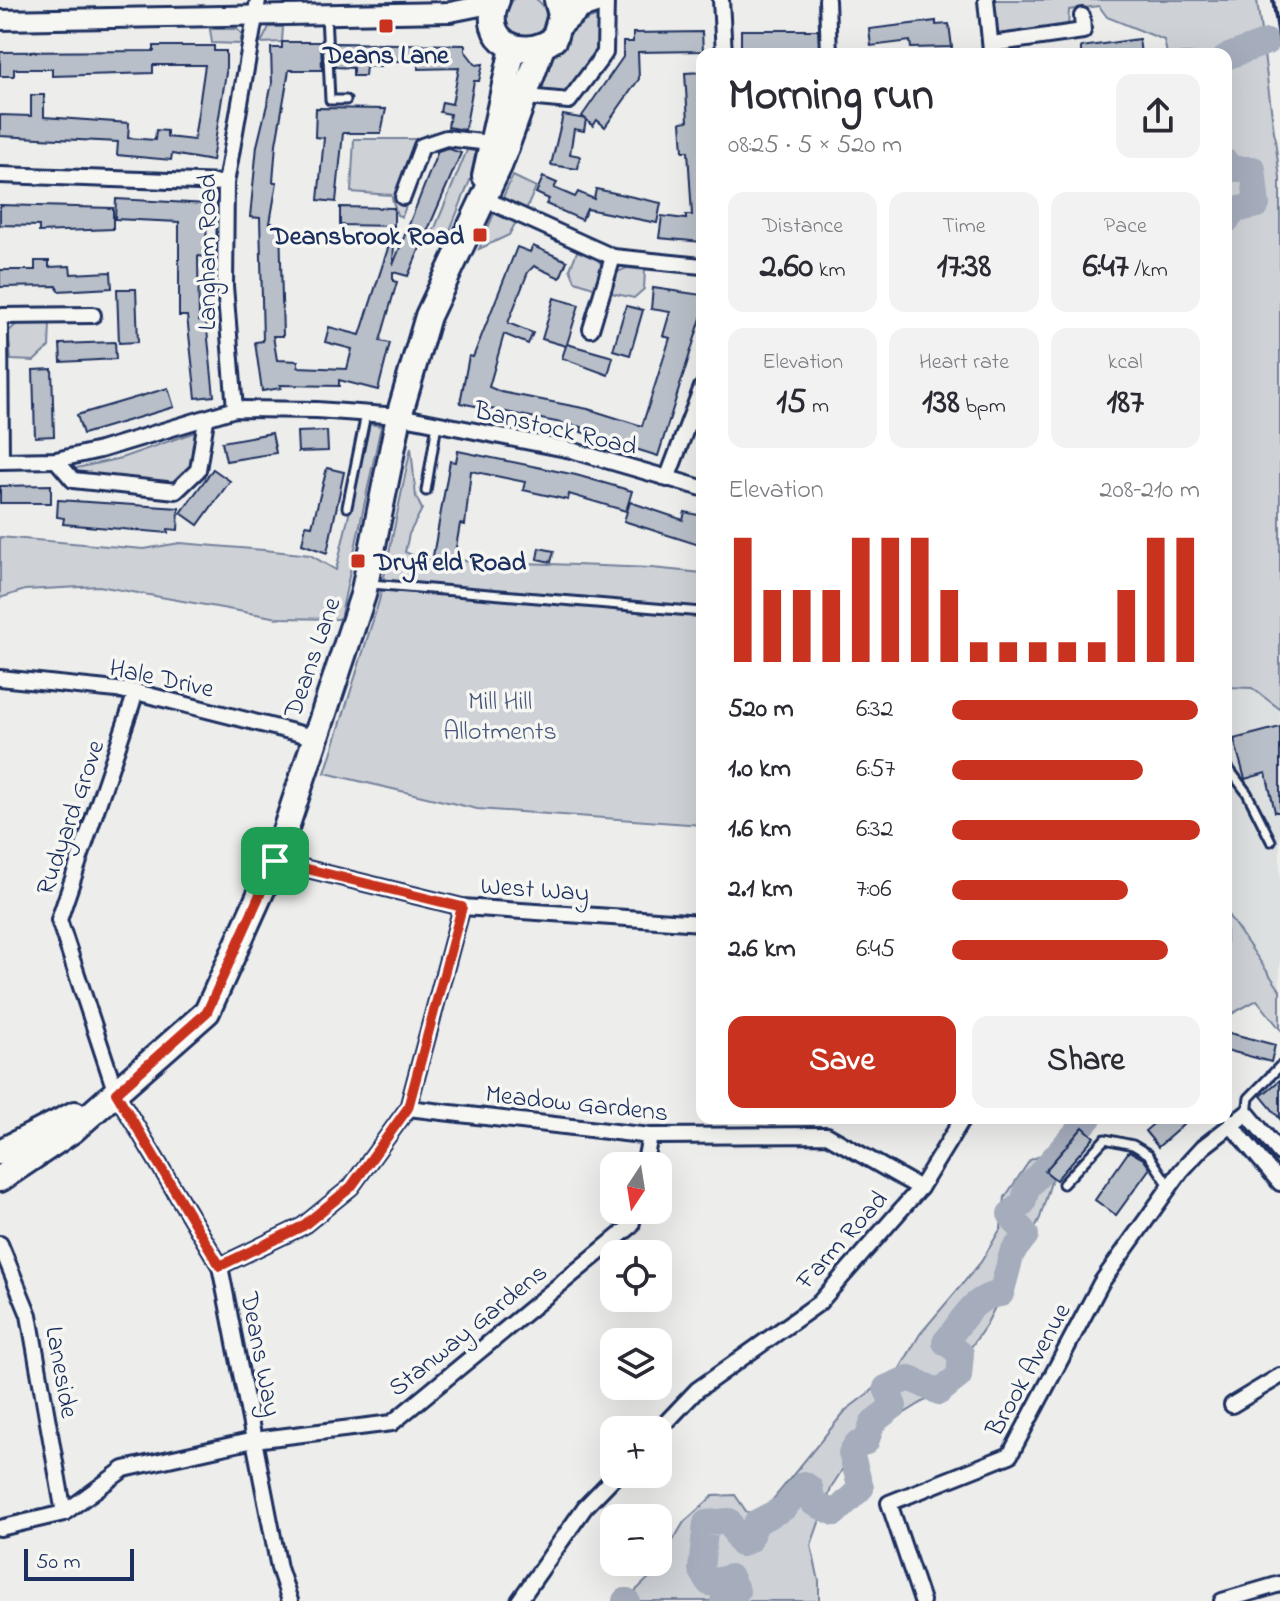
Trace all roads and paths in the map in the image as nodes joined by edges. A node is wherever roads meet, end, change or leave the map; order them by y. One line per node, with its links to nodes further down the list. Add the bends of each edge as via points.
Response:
1 (577, 0): 2 (main road)
2 (598, 0): 3 (main road); 10 (main road)
3 (607, 0): 20 (street, via 605,53 569,101)
4 (721, 0): 16 (street)
5 (827, 0): 17 (street)
6 (986, 0): 18 (street)
7 (351, 6): 9 (street); 11 (street)
8 (257, 7): 11 (street); 13 (street); 24 (street, Langham Road)
9 (495, 9): 15 (main road, via 500,37)
10 (559, 12): 14 (main road, via 554,39)
11 (326, 13): 21 (lane, via 330,100)
12 (1082, 16): 19 (street, via 1083,31)
13 (0, 20)
14 (542, 47): 15 (main road); 20 (main road, Deans Lane)
15 (513, 48): 22 (main road, Deans Lane)
16 (724, 48)
17 (829, 48)
18 (991, 48)
19 (996, 48)
20 (527, 97): 26 (main road, Deans Lane)
21 (346, 100)
22 (490, 143): 25 (street, via 446,138 422,146); 26 (main road, Deans Lane)
23 (0, 175): 24 (street)
24 (226, 183): 34 (street, Langham Road, via 225,286)
25 (403, 197)
26 (482, 198): 27 (street); 36 (main road, Deans Lane, via 428,316)
27 (613, 257): 28 (street); 32 (street)
28 (696, 265)
29 (93, 315): 30 (street)
30 (0, 316)
31 (0, 325): 40 (street)
32 (591, 329)
33 (696, 403): 41 (street)
34 (235, 409): 35 (street); 37 (street)
35 (366, 414): 36 (street); 44 (lane)
36 (399, 416): 38 (street, Banstock Road); 45 (main road, Deans Lane)
37 (206, 420): 39 (street); 39 (street, via 198,470 176,491 73,480)
38 (437, 424): 41 (street, Banstock Road, via 571,450); 43 (lane)
39 (56, 460): 40 (street)
40 (0, 461)
41 (667, 479): 42 (street, Banstock Road)
42 (696, 486)
43 (426, 491)
44 (347, 507)
45 (365, 583): 46 (lane); 49 (main road, Deans Lane)
46 (696, 611)
47 (0, 678): 48 (street, Hale Drive)
48 (136, 692): 49 (street, Hale Drive); 56 (street, Rudyard Grove, via 59,920)
49 (313, 737): 52 (main road, Deans Lane)
50 (1232, 773): 51 (lane)
51 (1271, 841)
52 (275, 861): 53 (street, West Way); 56 (main road, Deans Lane, via 207,1012)
53 (462, 907): 54 (street, West Way); 57 (street)
54 (696, 923)
55 (1280, 1066): 58 (lane, via 1249,1098)
56 (116, 1093): 64 (main road, Deans Lane); 67 (main road, Deans Lane); 74 (street, Deans Way)
57 (408, 1108): 63 (street, Meadow Gardens); 74 (street, via 351,1187 303,1226)
58 (1247, 1113): 59 (street, Brook Avenue); 66 (street)
59 (1232, 1119)
60 (1232, 1123): 68 (street)
61 (959, 1124): 71 (street, Farm Road)
62 (1226, 1124): 70 (street, Brook Avenue)
63 (650, 1136): 65 (street); 71 (street, Meadow Gardens, via 827,1135)
64 (0, 1152)
65 (647, 1152)
66 (1280, 1153)
67 (0, 1179)
68 (1280, 1183)
69 (1063, 1184): 70 (lane, via 1105,1139 1148,1154)
70 (1170, 1187): 85 (street, Brook Avenue, via 1101,1283 1010,1455 889,1503)
71 (920, 1188): 77 (street, Farm Road, via 819,1303 697,1390)
72 (632, 1224): 78 (street, Stanway Gardens, via 392,1423)
73 (0, 1244): 80 (street, Laneside, via 29,1315)
74 (220, 1266): 78 (street, Deans Way)
75 (1280, 1376): 76 (street)
76 (1232, 1405)
77 (672, 1416)
78 (254, 1440): 80 (street, Stanway Gardens, via 124,1469); 83 (street, Deans Way)
79 (603, 1488): 84 (street)
80 (64, 1513): 81 (street)
81 (0, 1528)
82 (1280, 1584): 86 (street)
83 (290, 1601)
84 (519, 1601)
85 (922, 1601)
86 (1222, 1601)

